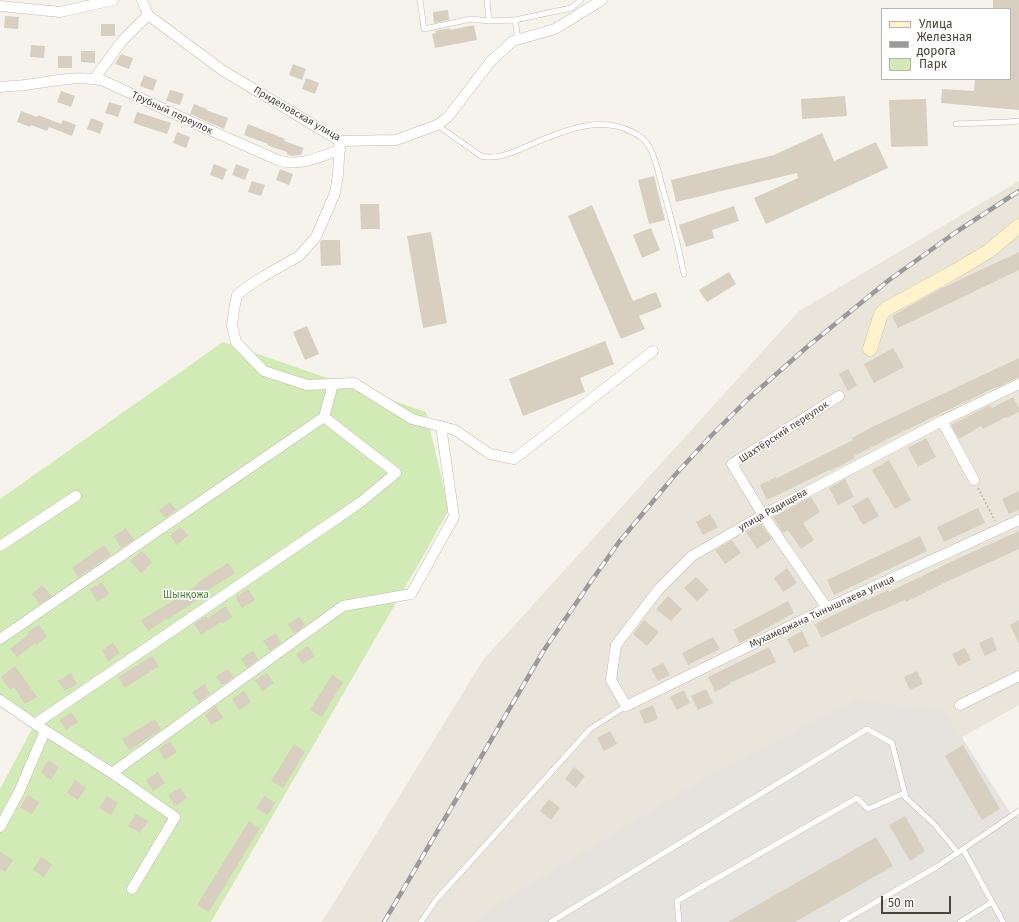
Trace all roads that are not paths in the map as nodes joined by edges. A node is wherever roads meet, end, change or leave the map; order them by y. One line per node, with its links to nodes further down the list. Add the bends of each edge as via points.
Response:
1 (113, 0): 7 (street, via 60,12)
2 (142, 0): 8 (street)
3 (420, 0): 10 (lane, via 424,29 471,19)
4 (487, 0): 10 (lane)
5 (581, 0): 9 (lane, via 571,8)
6 (602, 0): 11 (street, Придеповская улица, via 556,29)
7 (0, 6)
8 (148, 15): 12 (street, via 122,41); 17 (street, Придеповская улица, via 222,70)
9 (515, 20): 10 (lane); 11 (lane)
10 (489, 21)
11 (518, 39): 16 (street, Придеповская улица, via 513,40 491,61 448,117)
12 (95, 78): 13 (street, Трубный переулок, via 63,78); 17 (street, Трубный переулок, via 280,161 303,162)
13 (0, 87)
14 (1019, 121): 15 (lane)
15 (956, 124)
16 (437, 125): 17 (street, Придеповская улица, via 396,140); 19 (lane, via 481,156 490,158 497,158 556,134 594,124 610,124 640,136 650,147 656,164)
17 (340, 145): 22 (street, via 335,193 316,237 299,256 237,295 232,326 236,342 264,371 307,385)
18 (1019, 226): 20 (street, via 989,250 881,314)
19 (684, 274)
20 (870, 349)
21 (653, 351): 27 (street, via 514,459 490,454 455,430)
22 (333, 384): 25 (street); 27 (street, via 354,383 412,419)
23 (1019, 384): 26 (street, улица Радищева)
24 (839, 396): 30 (street, Шахтёрский переулок, via 732,464)
25 (324, 417): 34 (street); 39 (street, via 396,472 342,516)
26 (942, 421): 28 (street); 30 (street, улица Радищева)
27 (441, 426): 41 (street, via 454,517 411,594 343,606)
28 (974, 480)
29 (76, 496): 32 (street)
30 (763, 515): 33 (street, Шахтёрский переулок); 38 (street, улица Радищева, via 692,556 658,590 616,645 611,680)
31 (1019, 520): 33 (street, Мухамеджана Тынышпаева улица)
32 (0, 546)
33 (828, 608): 38 (street, Мухамеджана Тынышпаева улица)
34 (0, 640)
35 (1019, 676): 37 (street)
36 (0, 700): 39 (street)
37 (960, 705)
38 (626, 706): 49 (lane, via 590,729 436,900)
39 (34, 724): 40 (street)
40 (46, 731): 41 (street); 44 (street, via 19,792)
41 (112, 773): 47 (street, via 175,817)
42 (906, 798): 46 (lane, via 935,825); 50 (lane, via 892,743 867,729); 51 (lane, via 902,794 868,810 857,798 677,901)
43 (1019, 811): 45 (lane)
44 (0, 827)
45 (963, 849): 46 (lane); 48 (lane)
46 (958, 853): 52 (lane)
47 (132, 889)
48 (992, 902): 53 (lane); 54 (lane)
49 (421, 922)
50 (552, 922)
51 (679, 922)
52 (842, 922)
53 (960, 922)
54 (1003, 922)

